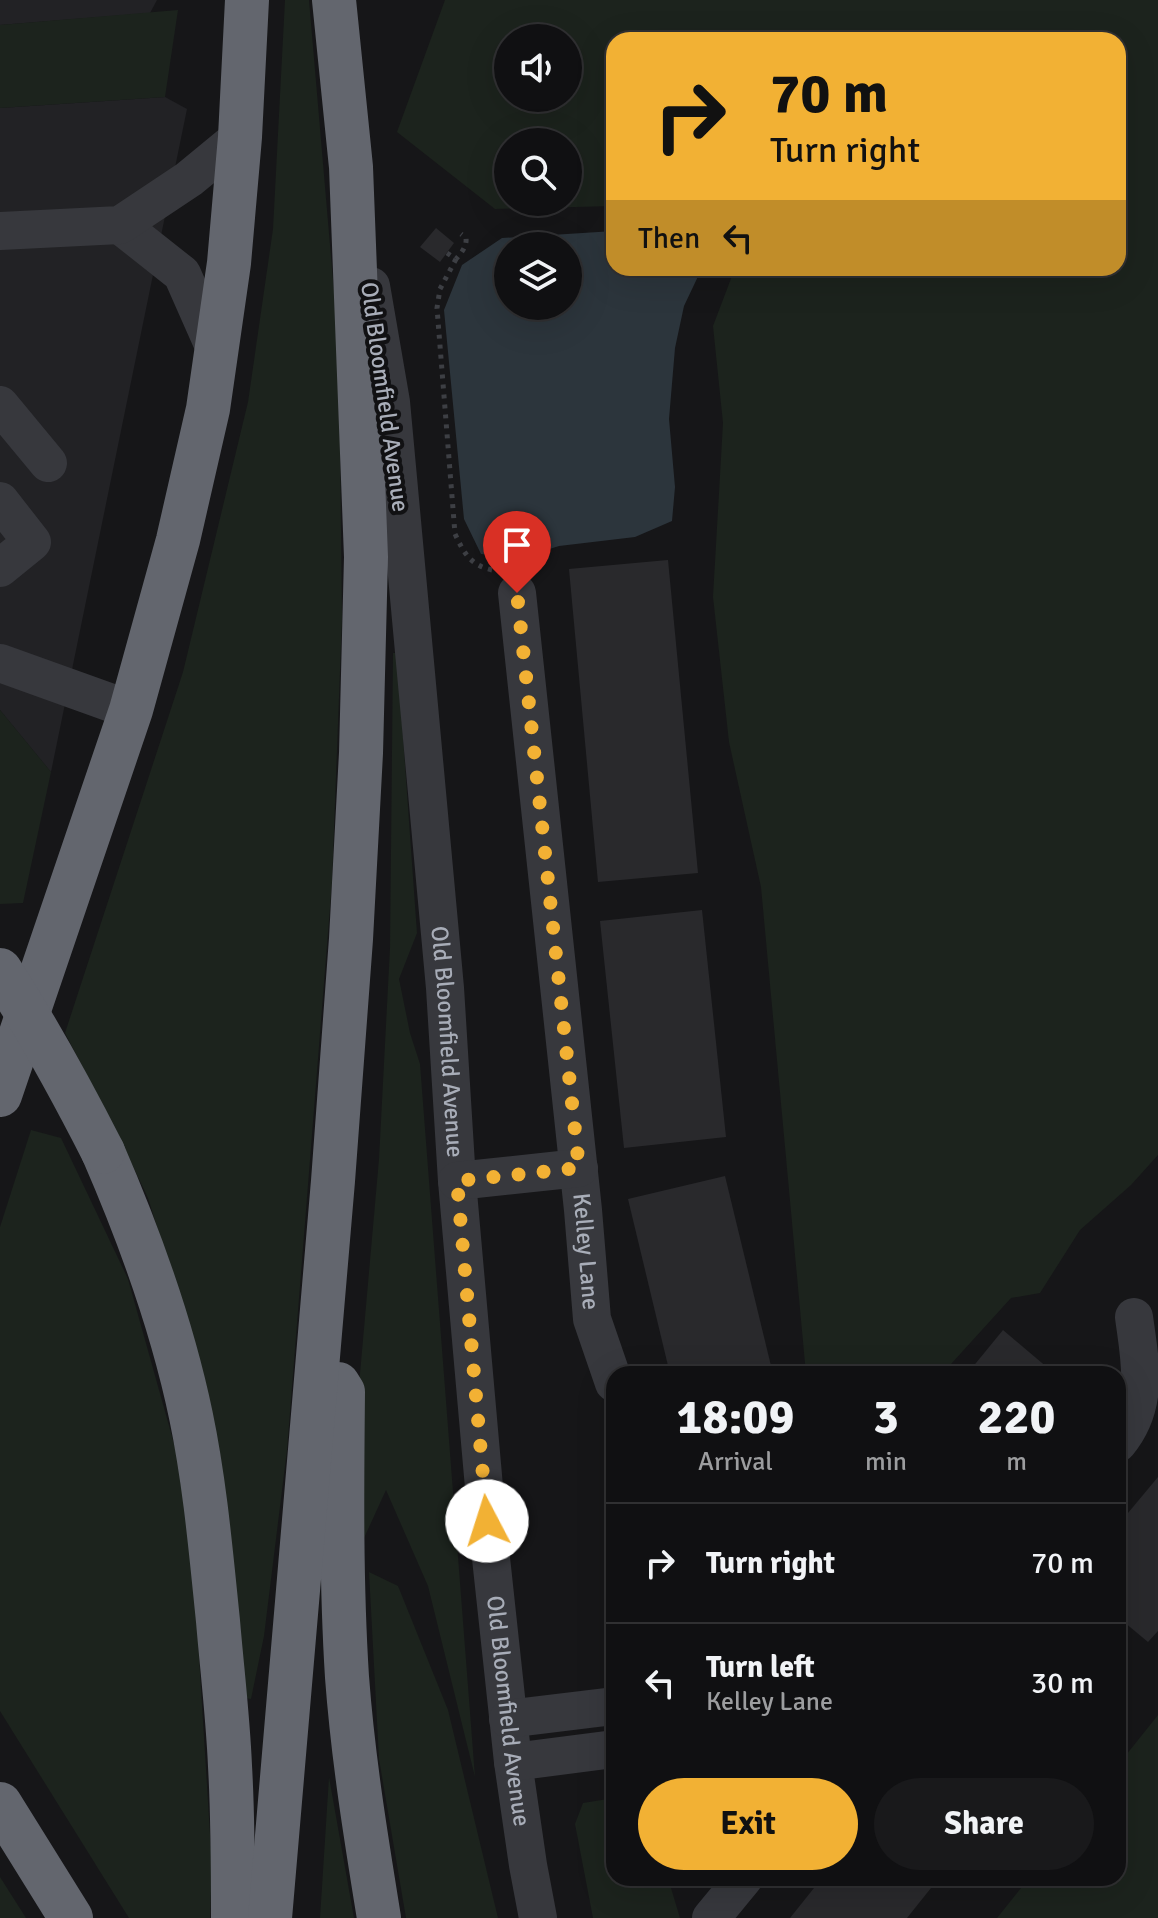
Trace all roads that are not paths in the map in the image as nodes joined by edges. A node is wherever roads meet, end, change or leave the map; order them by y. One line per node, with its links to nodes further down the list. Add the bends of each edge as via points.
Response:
1 (247, 0): 3 (highway)
2 (334, 0): 4 (highway)
3 (240, 137): 5 (street); 7 (highway)
4 (351, 167): 18 (street, Old Bloomfield Avenue, via 391,402 445,988); 20 (highway, via 366,557 362,723)
5 (120, 225): 6 (street); 7 (street, via 182,274)
6 (0, 231)
7 (216, 351): 14 (highway, via 178,540)
8 (0, 405): 9 (street)
9 (48, 463)
10 (0, 501): 11 (street, via 32,542)
11 (0, 568)
12 (504, 582): 17 (street, Kelley Lane)
13 (0, 663): 14 (street)
14 (131, 710): 16 (highway)
15 (0, 970): 30 (highway, bridge, via 70,1087 129,1211 191,1415 230,1762)
16 (0, 1095)
17 (579, 1168): 18 (street); 21 (street, Kelley Lane, via 592,1319)
18 (457, 1181): 24 (street, Old Bloomfield Avenue)
19 (1134, 1317): 22 (street, via 1140,1400)
20 (320, 1351): 31 (highway); 32 (highway, via 343,1392 347,1679)
21 (608, 1366)
22 (1126, 1430)
23 (606, 1707): 24 (street)
24 (508, 1719): 26 (street, Old Bloomfield Avenue)
25 (606, 1750): 26 (street)
26 (513, 1762): 33 (street, Old Bloomfield Avenue)
27 (0, 1804): 29 (highway)
28 (737, 1886): 34 (street)
29 (71, 1918)
30 (233, 1918)
31 (270, 1918)
32 (379, 1918)
33 (538, 1918)
34 (711, 1918)

